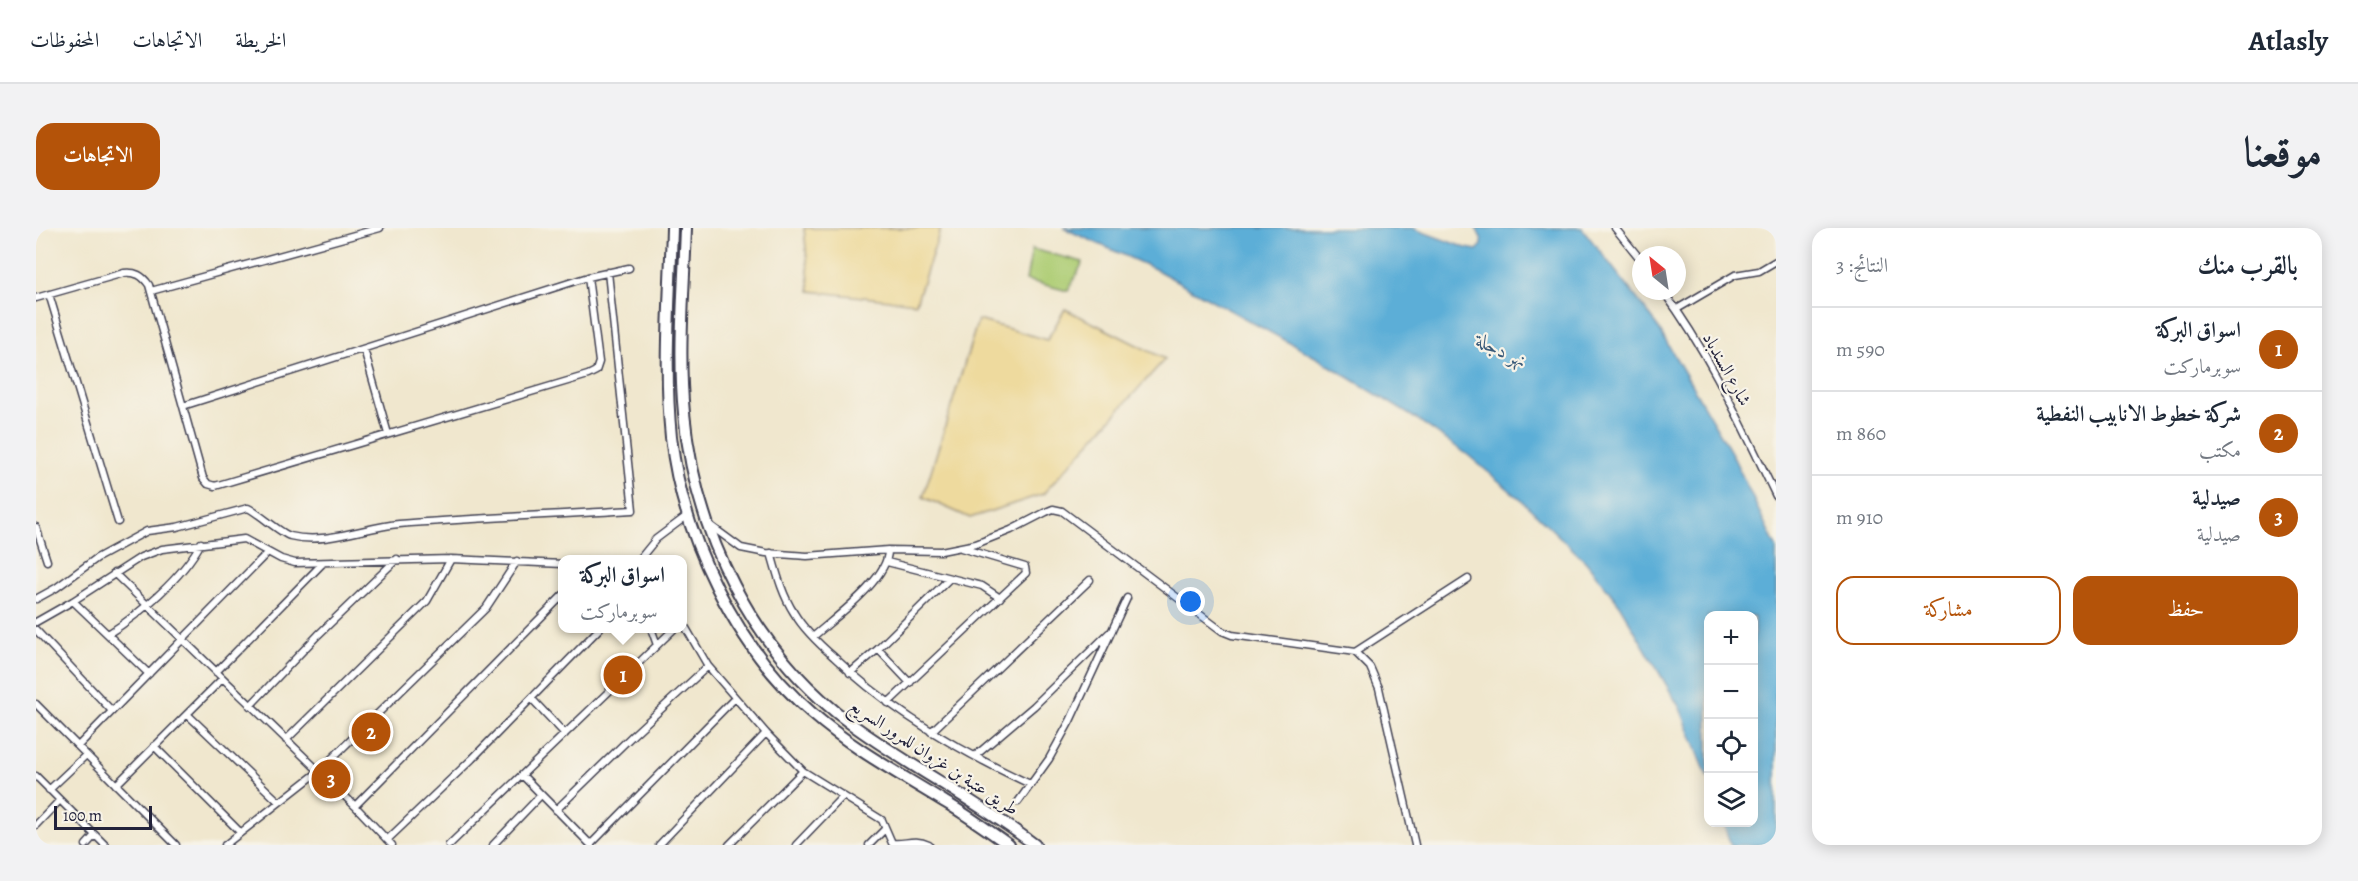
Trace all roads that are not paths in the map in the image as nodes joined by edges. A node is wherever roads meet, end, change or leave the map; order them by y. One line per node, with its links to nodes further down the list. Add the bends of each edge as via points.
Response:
1 (380, 228): 10 (street)
2 (672, 228): 19 (highway, طريق عتبة بن غزوان للمرور السريع, via 669,393 672,438)
3 (686, 228): 21 (highway, طريق عتبة بن غزوان للمرور السريع, via 682,392 686,435)
4 (1615, 228): 5 (street)
5 (1632, 250)
6 (1776, 261): 14 (street, via 1759,271 1735,275)
7 (629, 267): 8 (street)
8 (608, 272): 9 (street); 42 (street, via 633,510 396,524 354,534 304,538 287,535 248,508 147,531 97,558)
9 (588, 277): 15 (street); 17 (street, via 599,362 596,371)
10 (151, 291): 11 (street, via 143,276 133,272); 16 (street)
11 (49, 294): 12 (street); 20 (street)
12 (36, 298)
13 (1670, 300): 14 (street, شارع السندباد)
14 (1677, 309): 18 (street, شارع السندباد, via 1718,379)
15 (364, 349): 16 (street); 17 (street)
16 (183, 406): 17 (street, via 203,478 215,486)
17 (388, 434)
18 (1776, 496)
19 (689, 514): 28 (street, via 656,539); 111 (highway, طريق عتبة بن غزوان للمرور السريع, via 706,562 732,615 793,695 873,759)
20 (118, 522)
21 (706, 522): 27 (street, via 741,548); 112 (highway, طريق عتبة بن غزوان للمرور السريع, via 746,608 803,682 859,729)
22 (36, 527): 31 (street)
23 (201, 543): 26 (street, via 244,539); 36 (street, via 162,549); 45 (street)
24 (960, 548): 25 (street); 40 (street, via 1025,567 1026,573); 58 (street, via 992,538 1053,509 1062,511 1222,631)
25 (888, 550): 27 (street, via 807,556); 33 (street)
26 (268, 552): 34 (street, via 295,563); 55 (street)
27 (771, 553): 54 (street, via 787,601)
28 (643, 555)
29 (397, 559): 30 (street); 34 (street); 69 (street)
30 (452, 559): 32 (street); 75 (street, via 427,601)
31 (47, 561)
32 (517, 561): 35 (street); 81 (street, via 486,608)
33 (887, 562): 37 (street); 54 (street, via 861,594)
34 (323, 563): 60 (street)
35 (558, 564)
36 (114, 573): 44 (street); 45 (street)
37 (950, 578): 40 (street, via 982,586); 57 (street)
38 (1468, 579): 58 (street)
39 (1090, 580): 72 (street)
40 (1000, 598): 64 (street)
41 (1127, 598): 47 (street)
42 (36, 599)
43 (558, 600): 92 (street)
44 (73, 601): 46 (street); 53 (street)
45 (147, 605): 53 (street); 55 (street)
46 (36, 622)
47 (1114, 627): 79 (street, via 1034,706); 84 (street, via 1070,722)
48 (36, 630): 70 (street)
49 (687, 630): 59 (street)
50 (595, 633): 66 (street)
51 (653, 633): 56 (street)
52 (670, 633): 56 (street)
53 (108, 634): 62 (street)
54 (813, 637): 61 (street)
55 (183, 640): 60 (street); 62 (street)
56 (657, 645): 74 (street)
57 (878, 649): 61 (street); 64 (street)
58 (1355, 652): 113 (street, via 1370,667 1379,688)
59 (708, 666): 65 (street); 93 (street)
60 (216, 672): 63 (street)
61 (850, 673): 67 (street)
62 (149, 674): 70 (street)
63 (222, 679): 69 (street); 71 (street)
64 (909, 683): 67 (street)
65 (735, 698): 73 (street); 105 (street)
66 (532, 699): 74 (street); 98 (street)
67 (888, 703): 72 (street)
68 (36, 704): 76 (street)
69 (250, 706): 75 (street)
70 (112, 711): 76 (street)
71 (187, 714): 77 (street); 90 (street)
72 (931, 732): 79 (street)
73 (766, 733): 80 (street); 106 (street)
74 (565, 734): 82 (street)
75 (286, 740): 81 (street)
76 (78, 746): 78 (street)
77 (154, 746): 85 (street); 96 (street)
78 (86, 755): 85 (street); 86 (street)
79 (975, 756): 84 (street)
80 (803, 771): 88 (street); 107 (street)
81 (318, 772): 90 (street); 92 (street)
82 (522, 775): 87 (street); 103 (street)
83 (36, 776): 86 (street)
84 (1030, 784): 91 (street)
85 (116, 785): 101 (street)
86 (49, 790): 89 (street)
87 (541, 795): 93 (street); 104 (street)
88 (843, 796): 95 (street, via 882,820); 108 (street)
89 (59, 801): 94 (street); 97 (street)
90 (279, 802): 96 (street)
91 (1018, 802)
92 (355, 806): 98 (street)
93 (556, 810): 105 (street)
94 (36, 825)
95 (885, 829): 109 (street); 110 (street, via 892,843 913,841)
96 (240, 832): 102 (street)
97 (95, 835): 99 (street); 100 (street)
98 (390, 842)
99 (86, 845)
100 (105, 845)
101 (176, 845)
102 (225, 845)
103 (449, 845)
104 (493, 845)
105 (591, 845)
106 (659, 845)
107 (729, 845)
108 (796, 845)
109 (869, 845)
110 (929, 845)
111 (1009, 845)
112 (1035, 845)
113 (1416, 845)

